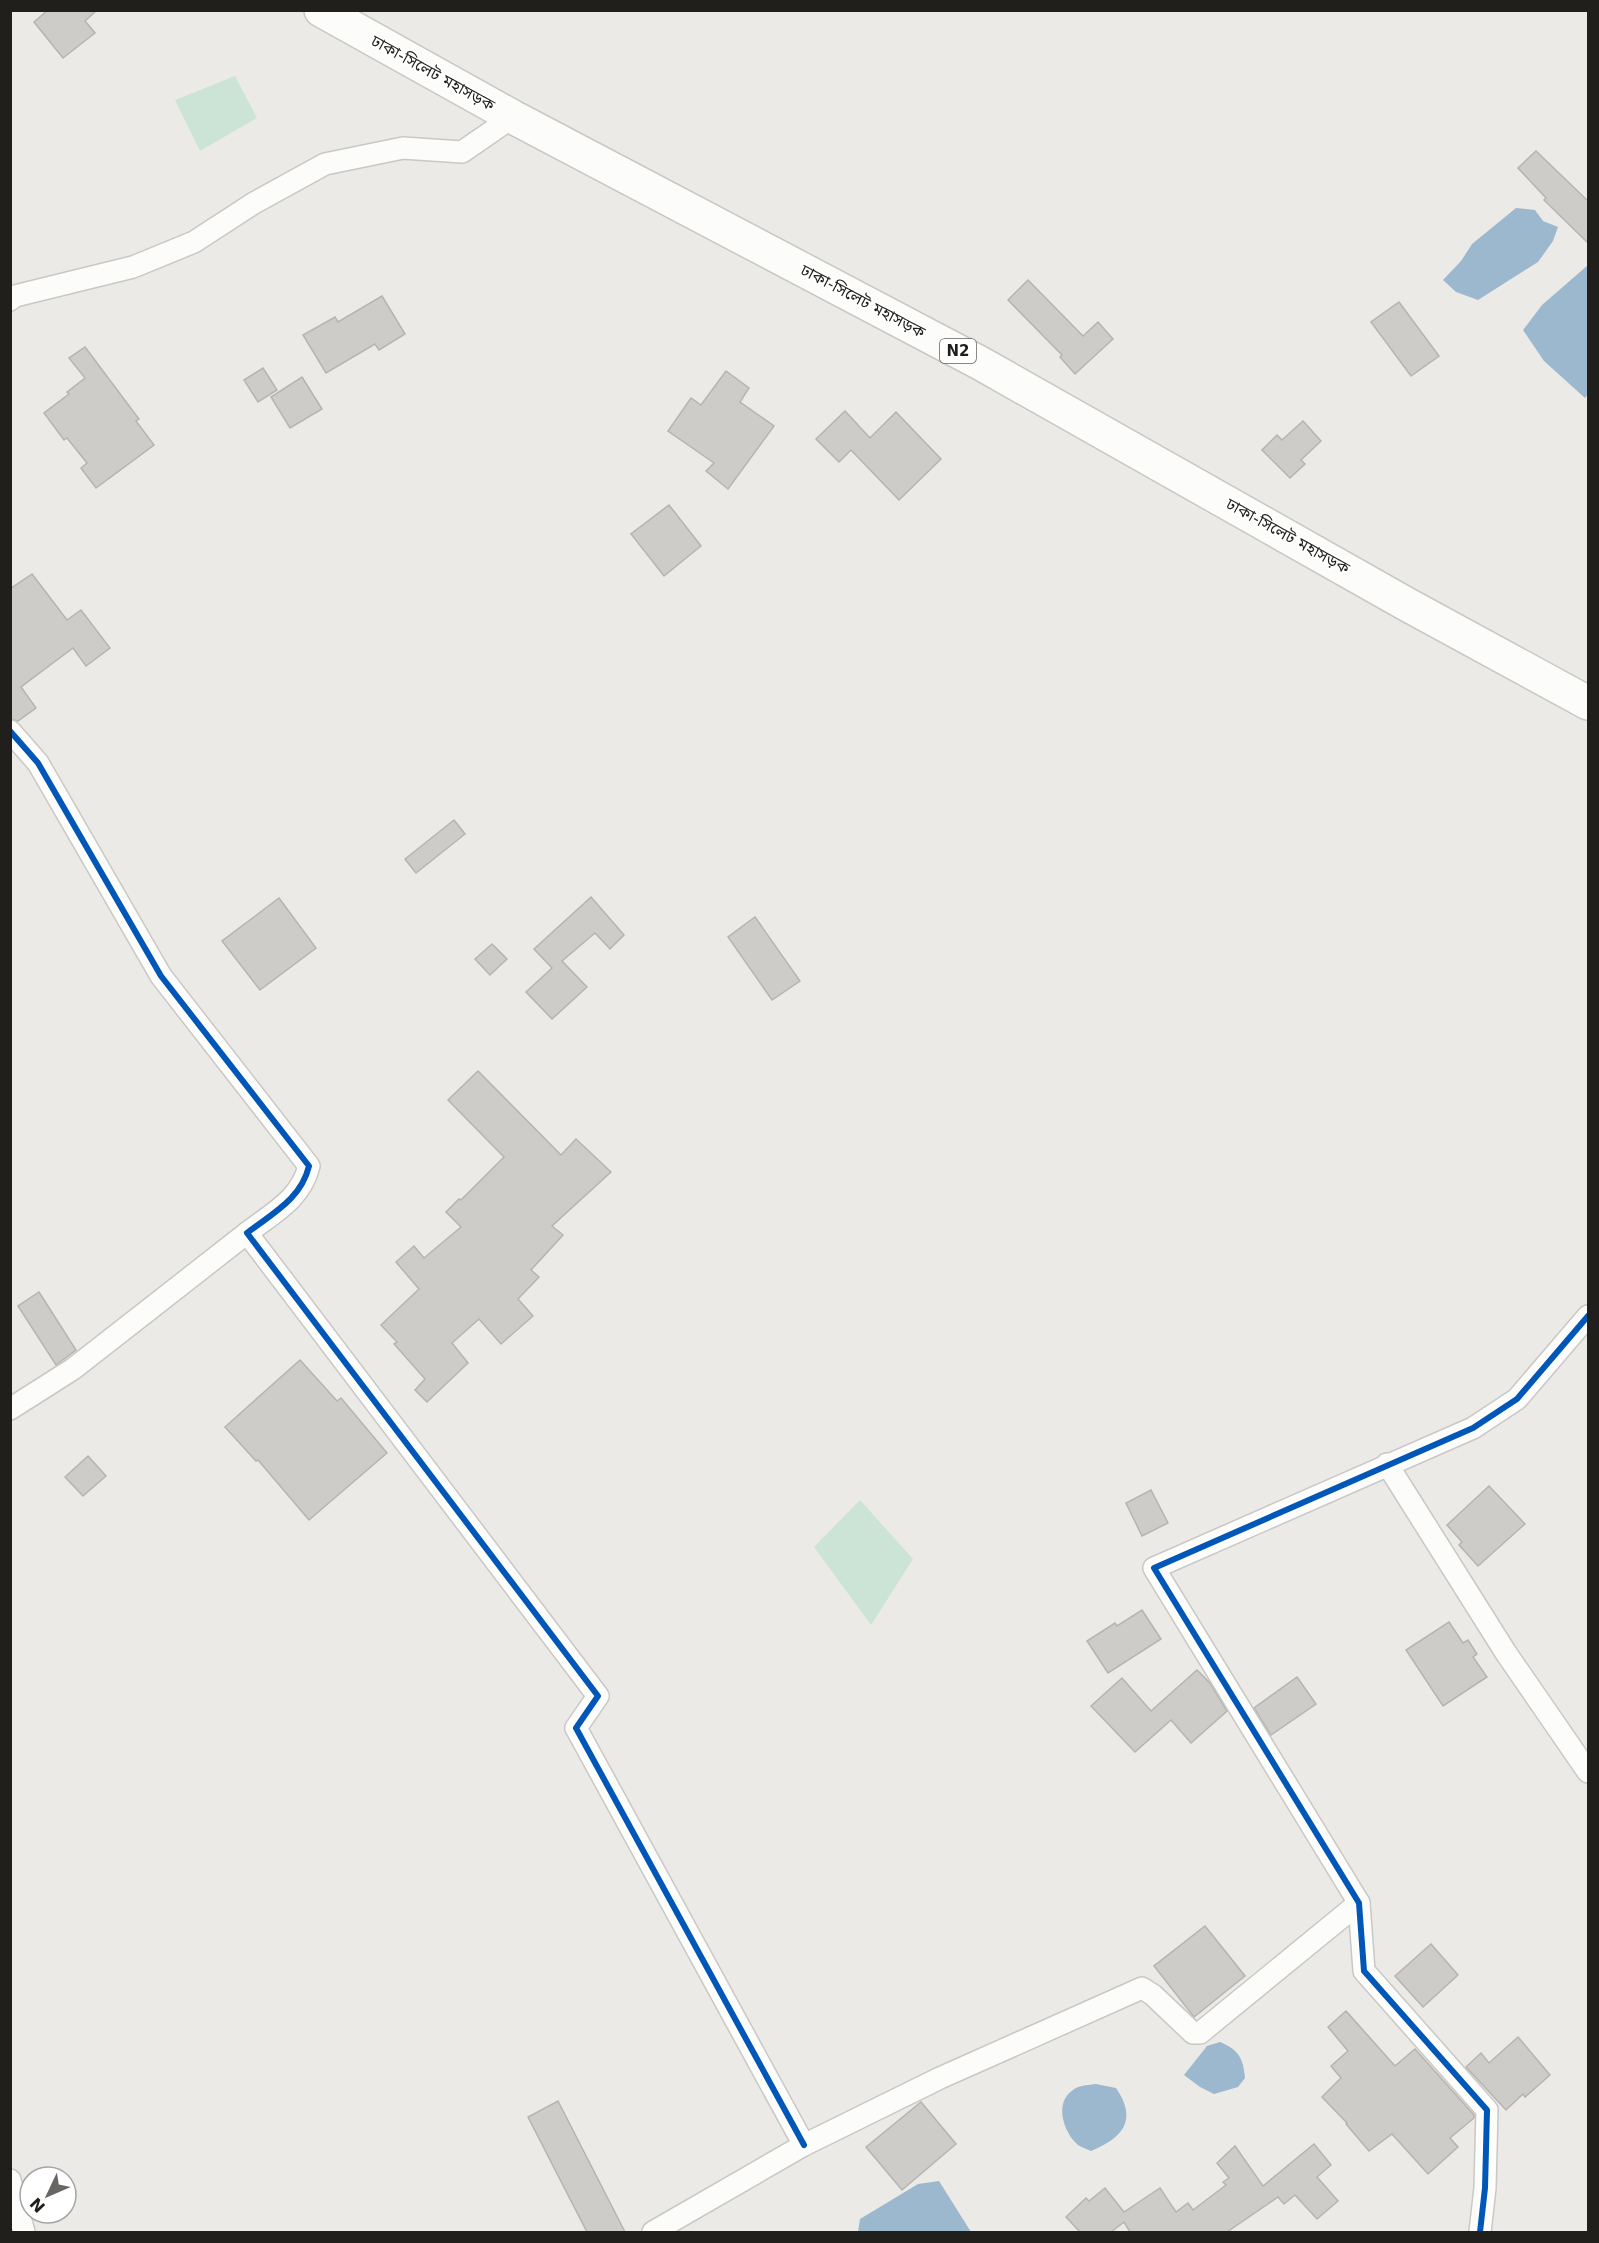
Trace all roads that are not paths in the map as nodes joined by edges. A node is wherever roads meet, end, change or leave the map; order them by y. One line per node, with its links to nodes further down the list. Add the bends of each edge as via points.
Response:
1 (321, 10): 2 (highway, ঢাকা-সিলেট মহাসড়ক / N2)
2 (513, 117): 3 (street, via 462,152 404,148 325,164 194,242 133,267); 4 (highway, ঢাকা-সিলেট মহাসড়ক / N2, via 980,363)
3 (12, 295)
4 (1588, 703)
5 (10, 731): 6 (street, via 38,763 161,976 309,1166 305,1182 290,1199)
6 (248, 1233): 8 (street, via 73,1369); 12 (street, via 598,1696 576,1728)
7 (1588, 1316): 9 (street, via 1517,1399 1473,1428)
8 (10, 1409)
9 (1387, 1464): 10 (street, via 1506,1653); 11 (street, via 1154,1568)
10 (1588, 1772)
11 (1359, 1903): 12 (street, via 1200,2032 1193,2033 1142,1988 940,2078); 16 (street, via 1364,1971 1486,2110)
12 (804, 2145): 15 (street)
13 (10, 2180): 14 (street)
14 (24, 2232)
15 (653, 2232)
16 (1480, 2232)

